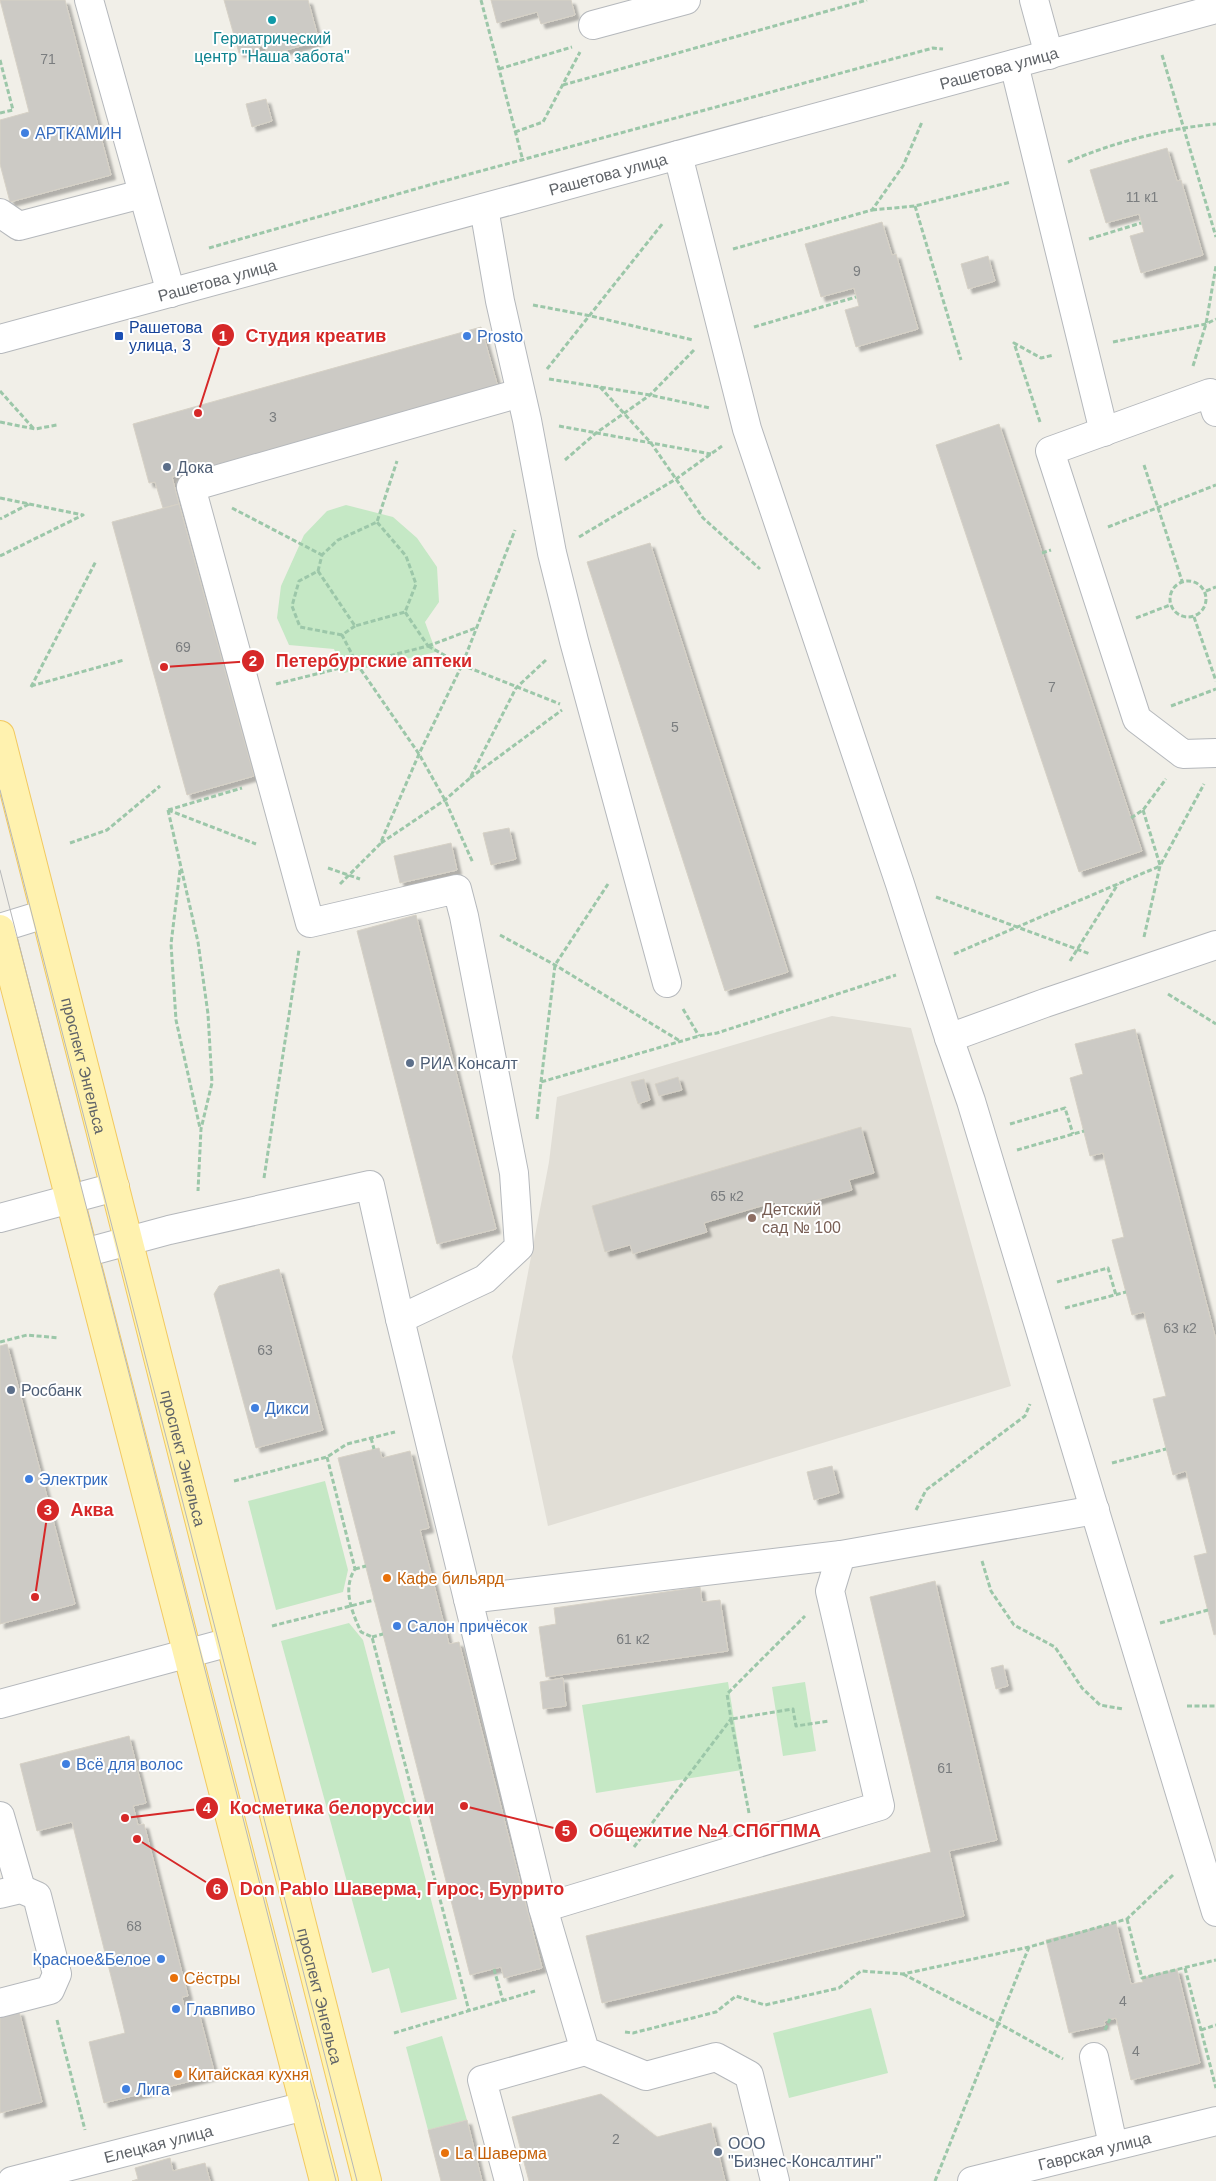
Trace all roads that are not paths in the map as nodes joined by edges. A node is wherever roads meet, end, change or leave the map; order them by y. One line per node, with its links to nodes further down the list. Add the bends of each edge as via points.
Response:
1 (89, 0): 9 (street)
2 (686, 0): 5 (street)
3 (1034, 0): 6 (street)
4 (1216, 9): 6 (street, Рашетова улица)
5 (589, 34)
6 (1049, 54): 7 (street, Рашетова улица)
7 (1014, 64): 8 (street, Рашетова улица); 16 (street)
8 (678, 155): 10 (street, Рашетова улица); 23 (street, via 743,416)
9 (142, 194): 11 (street, via 19,226); 12 (street)
10 (484, 208): 12 (street, Рашетова улица); 14 (street, via 500,301)
11 (0, 214)
12 (169, 281): 13 (street, Рашетова улица)
13 (0, 340)
14 (530, 385): 22 (street, via 527,420 552,553); 29 (street, via 191,487 310,923 457,890 464,916 514,1173 519,1247 485,1280)
15 (1216, 412): 16 (street, via 1210,393)
16 (1104, 432): 18 (street, via 1050,451 1137,719 1184,754)
17 (0, 735): 19 (main road, проспект Энгельса)
18 (1216, 753)
19 (46, 914): 20 (street); 24 (main road, проспект Энгельса)
20 (0, 928): 25 (main road)
21 (1216, 945): 23 (street)
22 (667, 983)
23 (949, 1038): 30 (street)
24 (115, 1187): 25 (street); 27 (main road, проспект Энгельса)
25 (70, 1200): 26 (street); 28 (main road)
26 (0, 1218)
27 (128, 1241): 28 (street); 29 (street, via 370,1185); 33 (main road, проспект Энгельса)
28 (84, 1253): 34 (main road)
29 (400, 1319): 32 (street)
30 (1095, 1510): 31 (street); 39 (street)
31 (841, 1555): 32 (street); 38 (street, via 830,1591 880,1806)
32 (468, 1599): 38 (street)
33 (230, 1642): 34 (street); 48 (main road, проспект Энгельса)
34 (188, 1653): 35 (street); 43 (main road)
35 (0, 1704)
36 (0, 1816): 37 (street)
37 (10, 1891): 40 (street, via 37,1896 57,1974 50,1990)
38 (543, 1908): 41 (street)
39 (1216, 1912)
40 (0, 2003)
41 (585, 2050): 49 (street, via 482,2080); 50 (street, via 646,2076 716,2057 749,2075)
42 (1094, 2057): 45 (street)
43 (305, 2106): 46 (street, Елецкая улица); 47 (main road)
44 (1216, 2121): 45 (street, Гаврская улица)
45 (1113, 2146): 51 (street, Гаврская улица)
46 (12, 2181)
47 (324, 2181)
48 (367, 2181)
49 (509, 2181)
50 (775, 2181)
51 (972, 2181)

